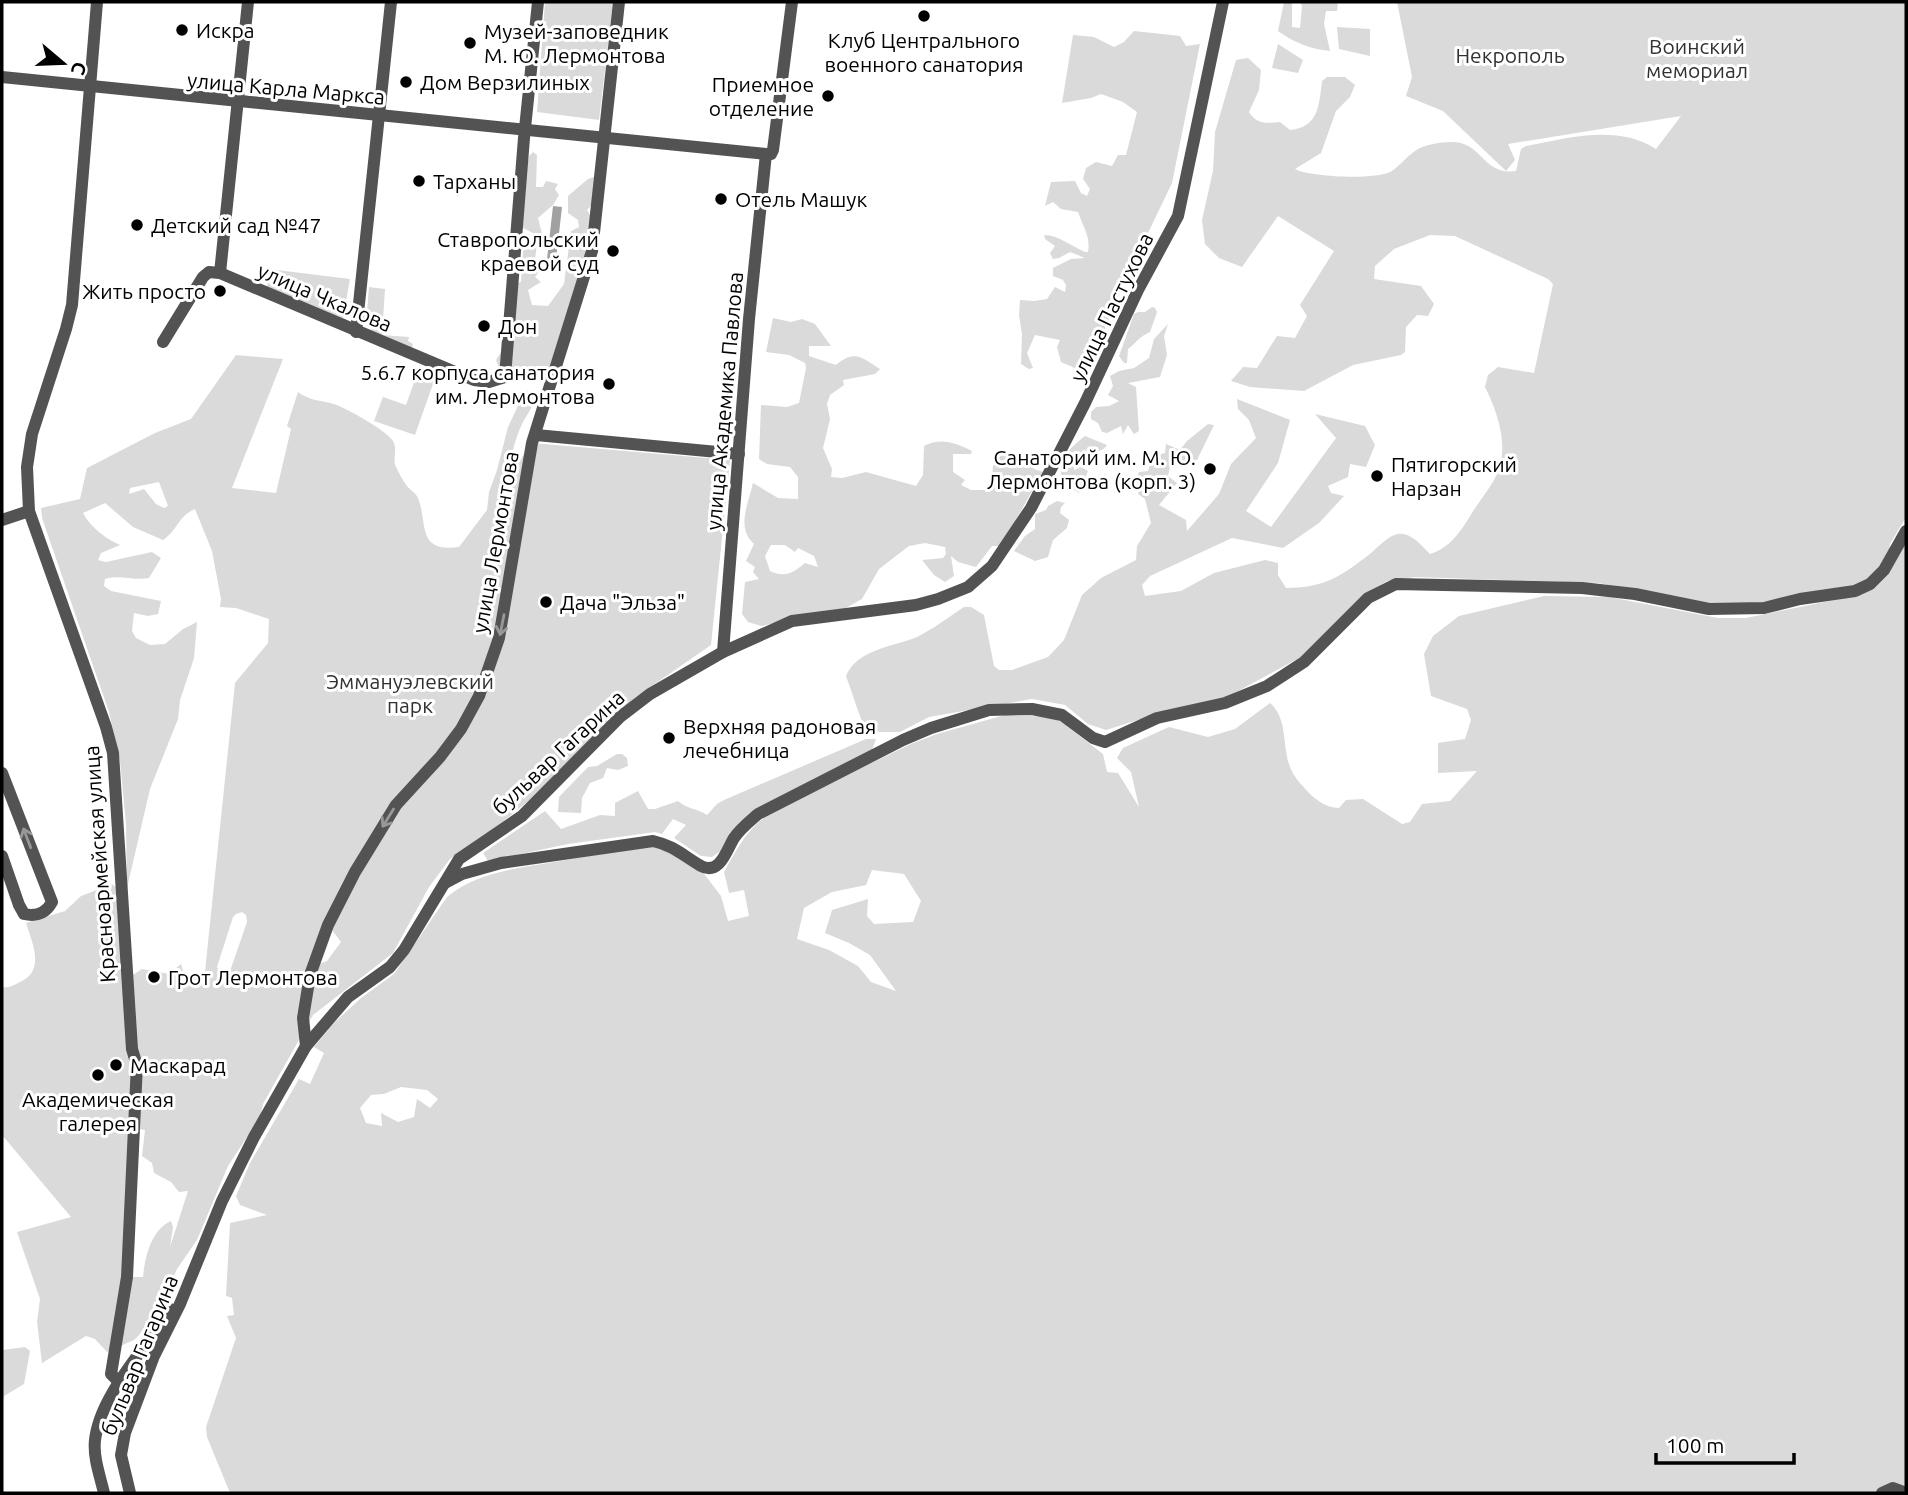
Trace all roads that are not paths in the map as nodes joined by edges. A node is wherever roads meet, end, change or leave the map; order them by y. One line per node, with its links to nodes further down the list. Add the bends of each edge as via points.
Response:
1 (97, 2): 9 (street, Красноармейская улица)
2 (248, 2): 10 (street)
3 (391, 2): 11 (street)
4 (538, 2): 12 (street)
5 (619, 2): 13 (street, улица Лермонтова)
6 (792, 2): 14 (street, улица Академика Павлова)
7 (1223, 2): 23 (street, улица Пастухова, via 1178,216 1031,508 992,566)
8 (2, 77): 9 (street, улица Карла Маркса)
9 (90, 87): 10 (street, улица Карла Маркса); 20 (street, Красноармейская улица, via 72,305 32,434 27,467)
10 (237, 103): 11 (street, улица Карла Маркса); 15 (street)
11 (379, 116): 12 (street, улица Карла Маркса); 16 (street)
12 (526, 128): 13 (street, улица Карла Маркса); 16 (street, улица Чкалова, via 505,377 474,380)
13 (605, 136): 14 (street, улица Карла Маркса); 18 (street, улица Лермонтова, via 592,251)
14 (770, 152): 19 (street, улица Академика Павлова)
15 (220, 273): 16 (street, улица Чкалова); 17 (street, via 209,272 203,278)
16 (356, 332)
17 (163, 342)
18 (536, 435): 19 (street); 28 (street, улица Лермонтова, one-way to 28, via 499,638 479,695 461,729 396,806 328,925 310,975 303,1018)
19 (739, 453): 24 (street, улица Академика Павлова)
20 (29, 511): 21 (street); 30 (street, Красноармейская улица, via 113,754 136,1062 127,1277 111,1374)
21 (2, 520)
22 (1906, 531): 27 (street, via 1884,570 1870,584 1855,591 1764,608 1709,609 1582,588 1396,584 1368,598 1304,662 1267,686 1225,703 1157,718 1105,742 1062,715 1032,709 989,710 931,728 758,814 735,836 722,862 713,868 704,868 669,844 653,841 501,863)
23 (957, 593): 24 (street, бульвар Гагарина, via 916,605 792,621)
24 (723, 652): 27 (street, бульвар Гагарина, via 620,717 522,816 460,859)
25 (2, 773): 26 (street, one-way to 25, via 24,914 43,913 52,902)
26 (2, 856)
27 (442, 885): 28 (street, бульвар Гагарина, via 390,967 348,997)
28 (306, 1045): 29 (street, бульвар Гагарина, via 254,1137)
29 (192, 1273): 30 (street, бульвар Гагарина); 32 (street, бульвар Гагарина, via 125,1433 121,1455)
30 (119, 1382): 31 (street, бульвар Гагарина, via 95,1440)
31 (104, 1493)
32 (130, 1493)
33 (1882, 1493): 34 (street, via 1893,1488)
34 (1906, 1493)

